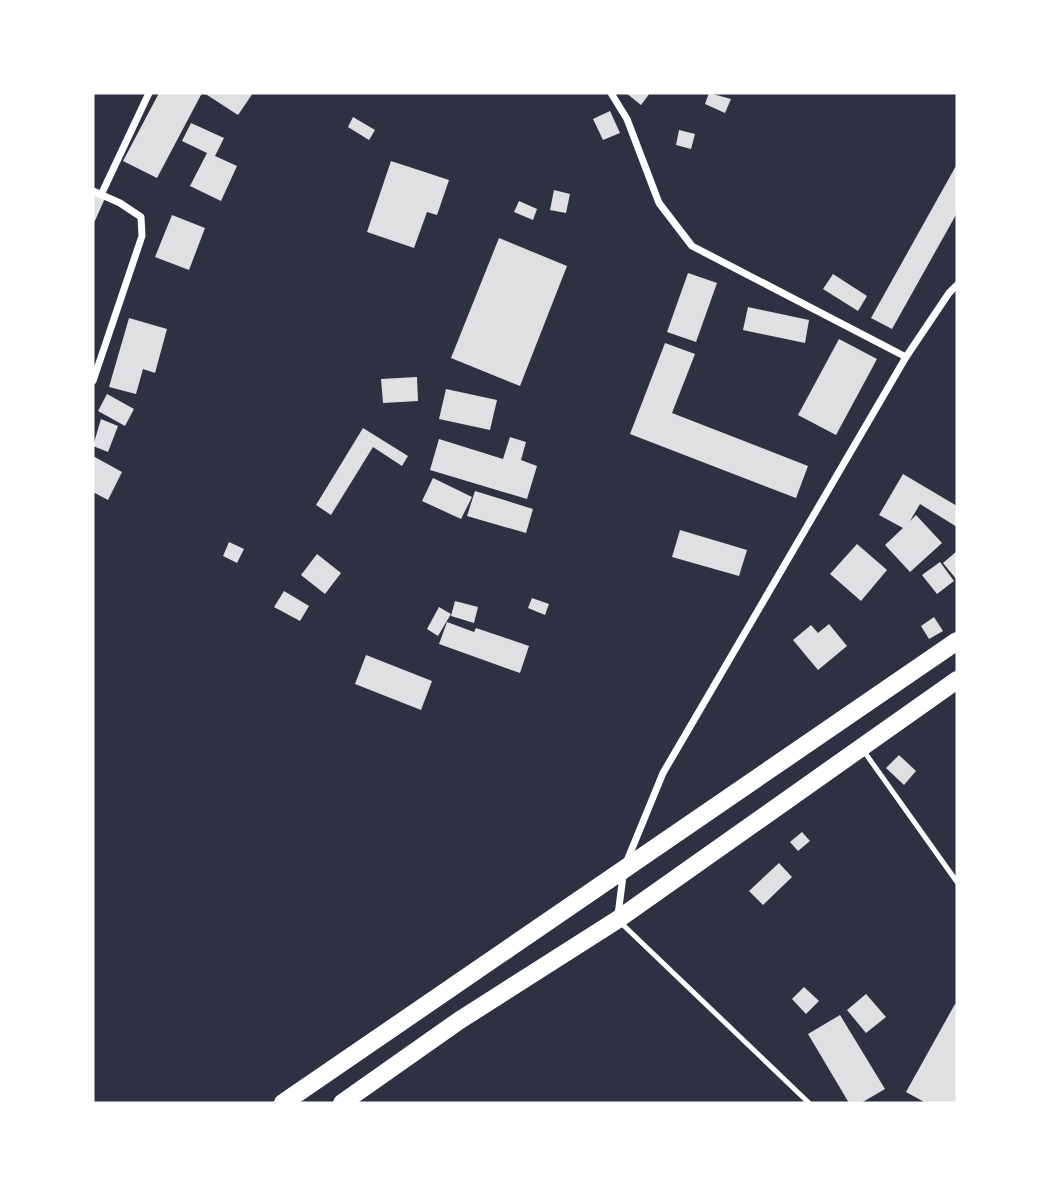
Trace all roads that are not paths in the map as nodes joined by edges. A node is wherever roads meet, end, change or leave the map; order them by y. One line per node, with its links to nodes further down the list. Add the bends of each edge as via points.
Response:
1 (149, 93): 4 (street)
2 (611, 93): 6 (street, via 627,119 659,203 692,246)
3 (93, 191): 4 (street)
4 (101, 195): 7 (street, via 141,217 142,236)
5 (957, 285): 6 (street)
6 (906, 357): 11 (street, via 663,773)
7 (93, 381)
8 (957, 641): 11 (main road)
9 (957, 680): 10 (main road)
10 (862, 748): 12 (lane); 13 (main road)
11 (624, 868): 13 (street); 14 (main road)
12 (957, 882)
13 (617, 919): 15 (main road); 16 (lane)
14 (283, 1103)
15 (342, 1103)
16 (809, 1103)

